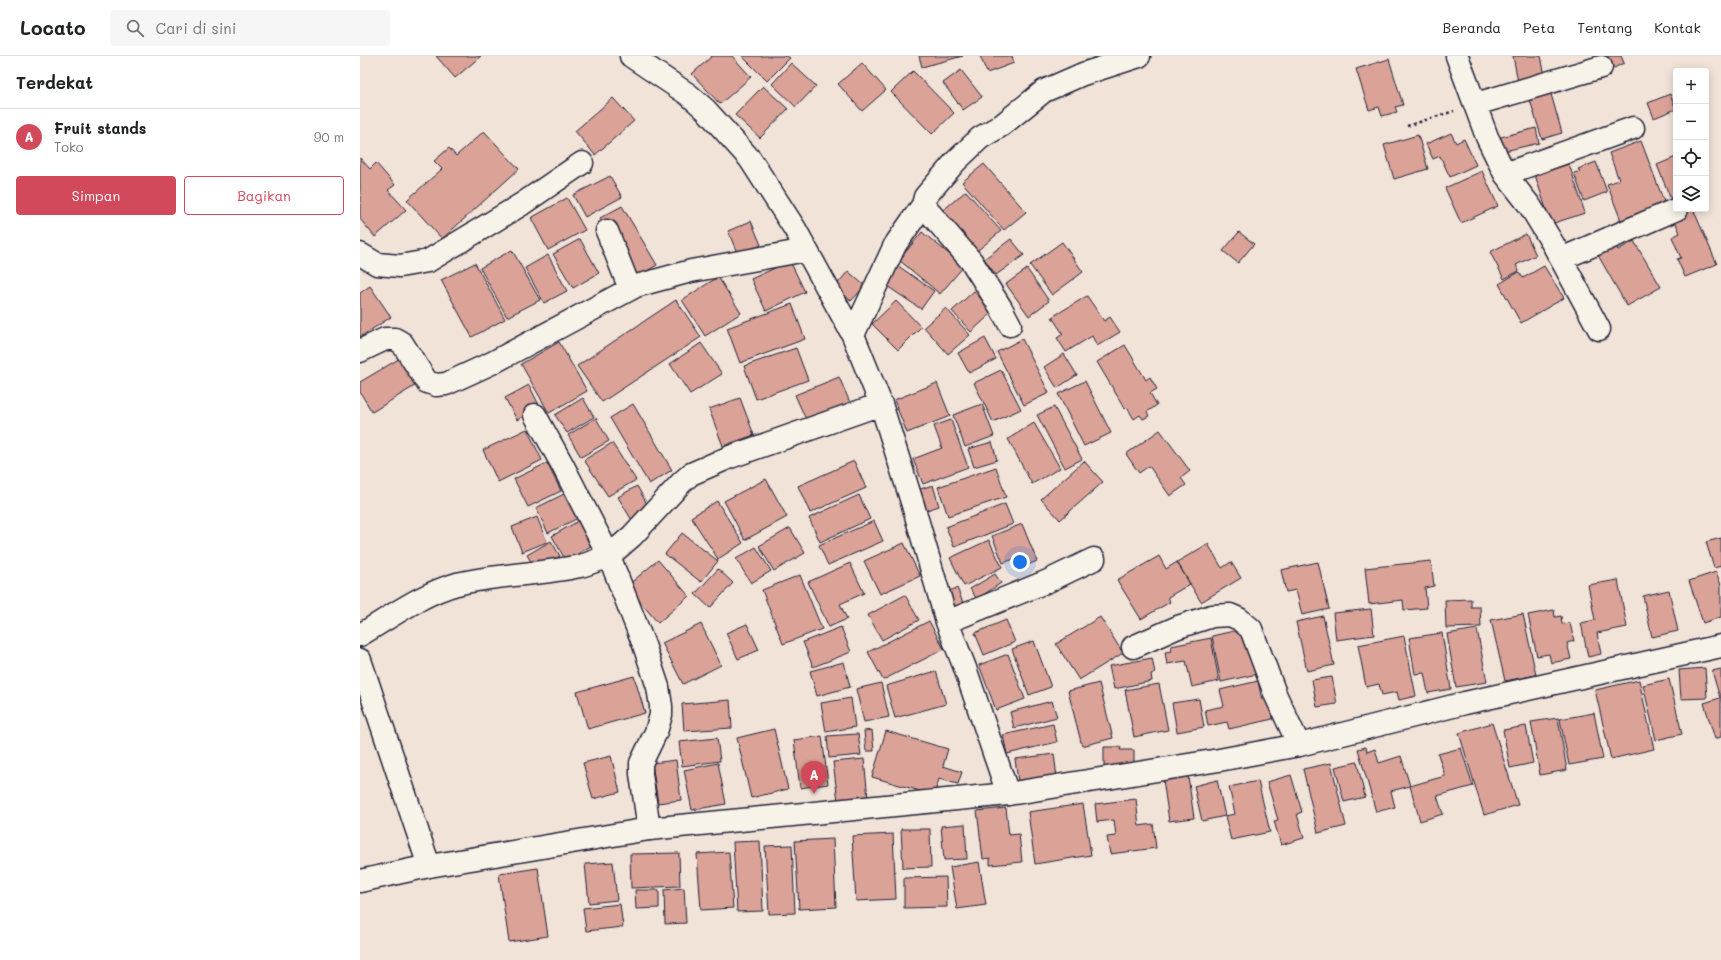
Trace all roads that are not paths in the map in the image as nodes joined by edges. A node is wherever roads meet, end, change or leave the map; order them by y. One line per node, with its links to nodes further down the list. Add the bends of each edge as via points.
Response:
1 (631, 56): 12 (main road, via 689,95 736,142 750,159)
2 (1139, 56): 9 (main road, via 1082,74 1044,91 1002,125 980,138 925,197)
3 (1457, 56): 5 (main road)
4 (1601, 67): 5 (main road)
5 (1476, 104): 8 (main road)
6 (1633, 128): 8 (main road)
7 (582, 163): 13 (main road, via 522,204 428,261 400,266 377,264)
8 (1504, 174): 14 (main road, via 1530,206)
9 (923, 205): 16 (main road, via 972,262); 18 (main road, via 895,245)
10 (1673, 211): 14 (main road)
11 (607, 231): 15 (main road)
12 (806, 250): 15 (main road, via 691,271); 18 (main road)
13 (360, 254)
14 (1561, 259): 17 (main road)
15 (630, 289): 19 (main road, via 494,362 446,384 436,385 427,382 402,344 395,339 385,339)
16 (1010, 325)
17 (1599, 329)
18 (853, 335): 20 (main road)
19 (360, 351)
20 (881, 404): 22 (main road, via 730,457 691,474 632,536); 24 (main road)
21 (535, 415): 22 (main road)
22 (609, 556): 25 (main road, via 581,566 490,577 455,585 412,603); 31 (main road, via 644,645 658,687 661,706 656,732 641,763)
23 (1094, 559): 24 (main road, via 1048,581)
24 (947, 622): 30 (main road)
25 (360, 635)
26 (1721, 646): 29 (main road, via 1465,703)
27 (1133, 647): 29 (main road, via 1178,627 1212,616 1230,615 1239,619 1251,629)
28 (360, 660): 32 (main road)
29 (1298, 745): 30 (main road)
30 (1008, 794): 31 (main road)
31 (649, 829): 32 (main road)
32 (429, 866): 33 (main road)
33 (360, 881)

